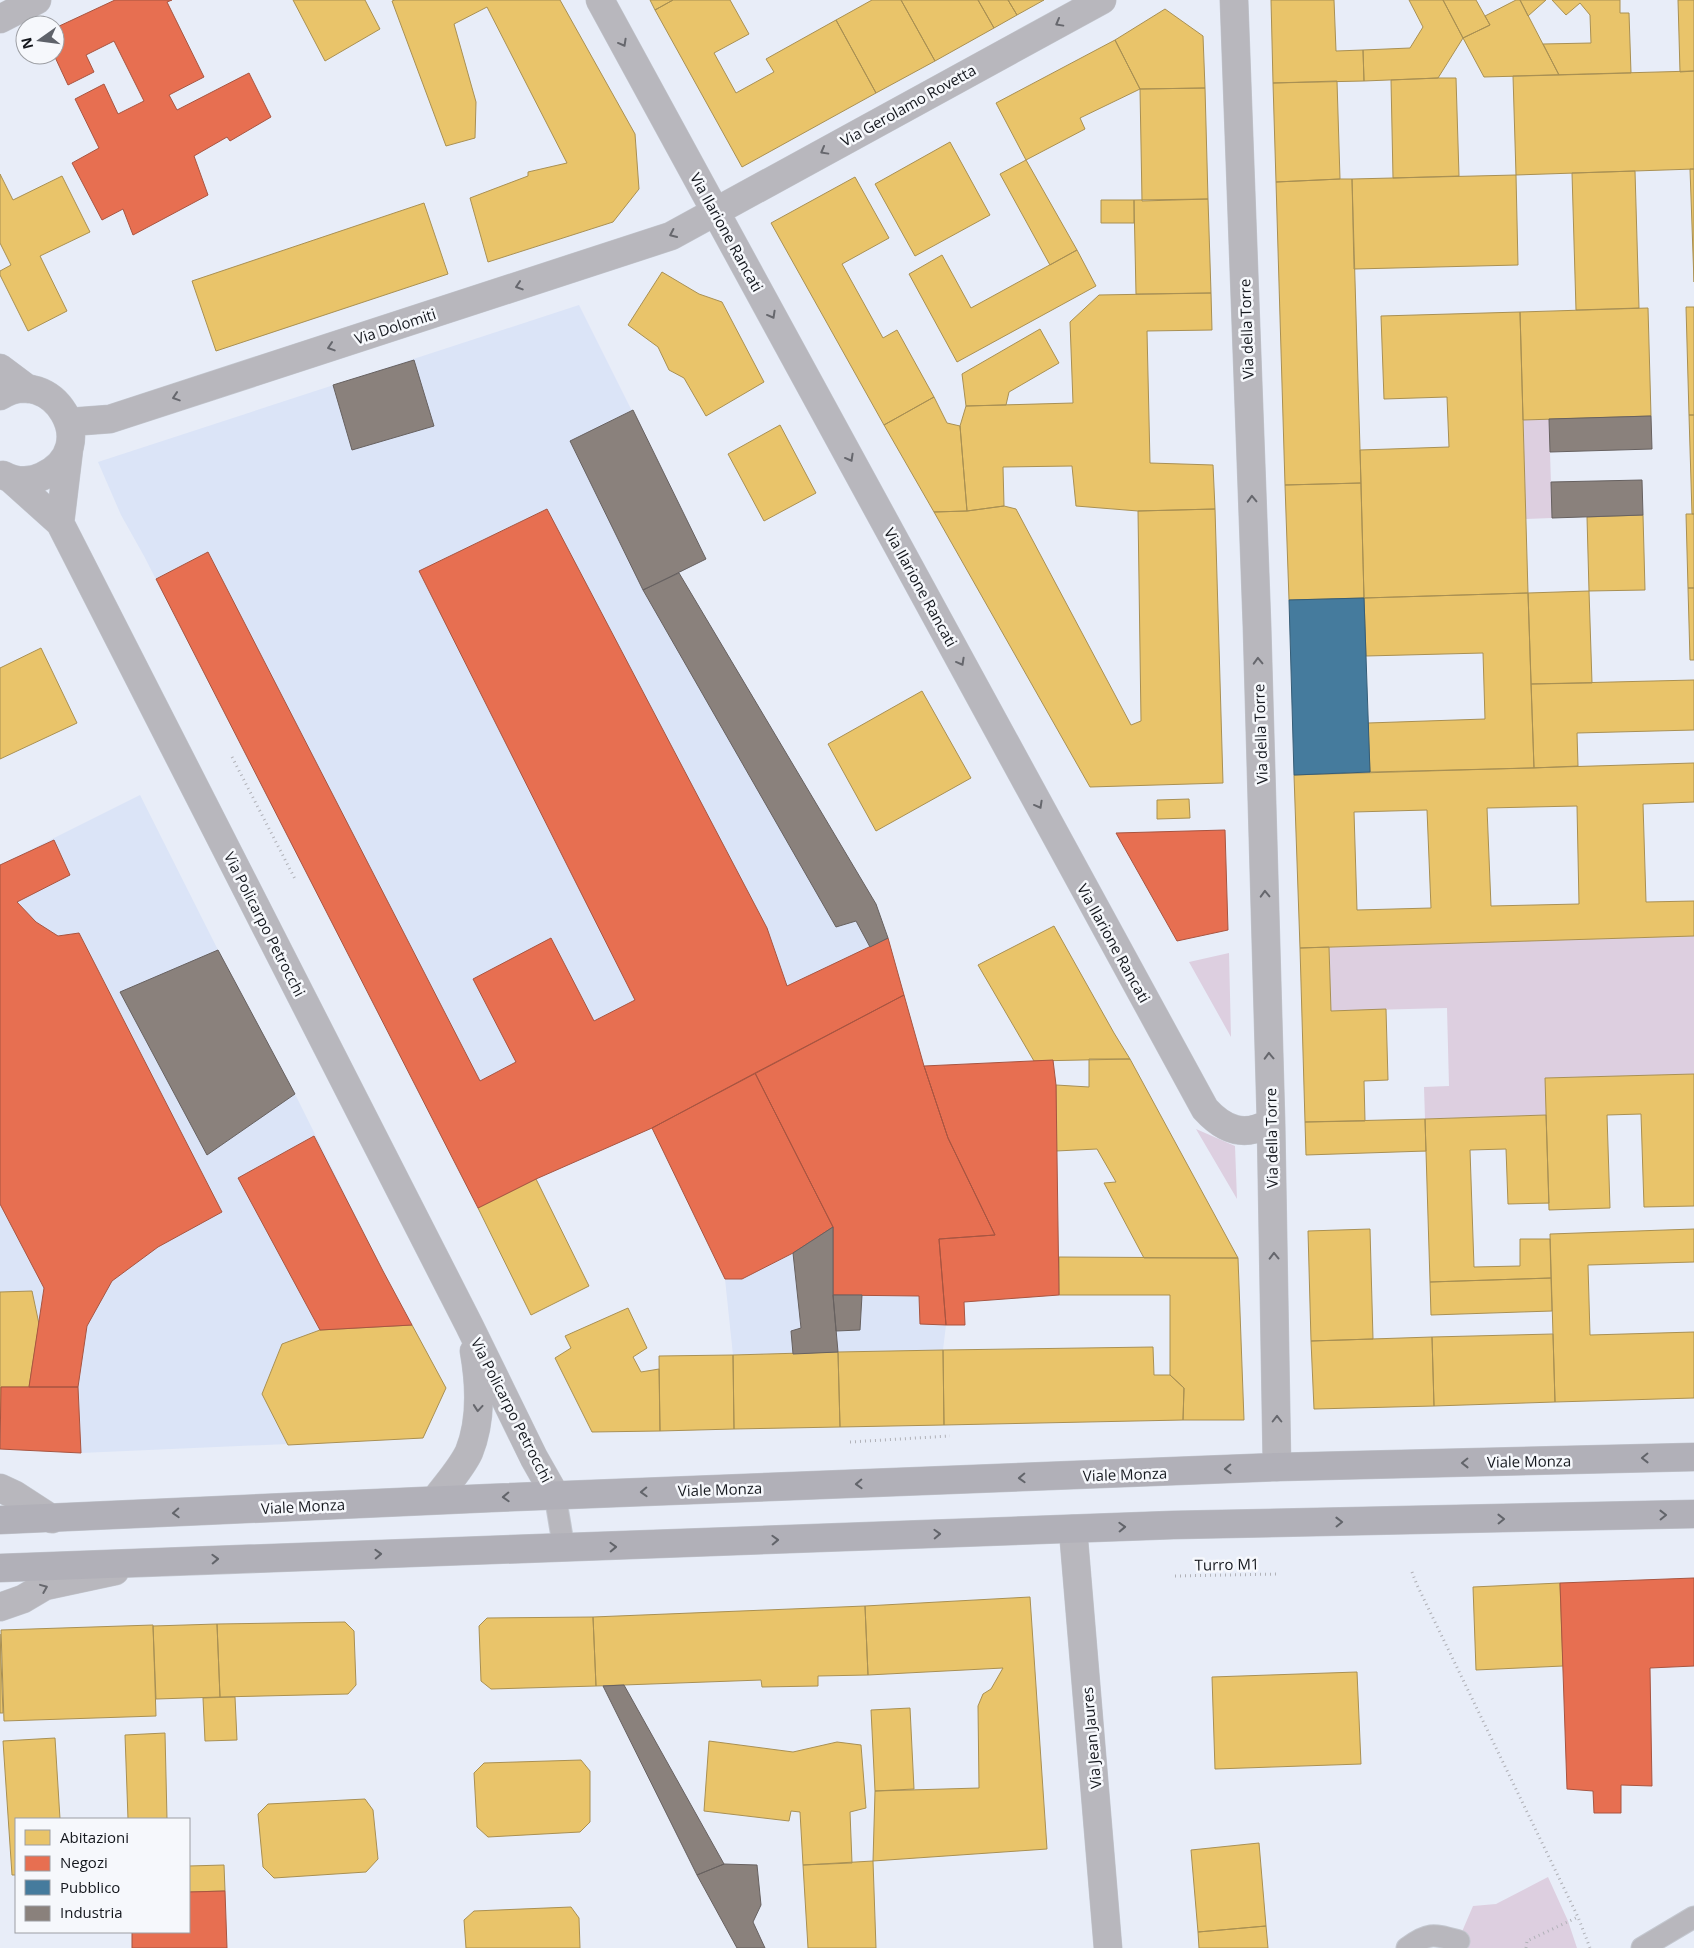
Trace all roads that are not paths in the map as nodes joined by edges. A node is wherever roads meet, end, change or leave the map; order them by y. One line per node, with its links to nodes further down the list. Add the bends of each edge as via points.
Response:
1 (37, 0): 5 (street)
2 (600, 0): 6 (street, Via Ilarione Rancati, one-way to 6)
3 (1102, 0): 6 (street, Via Gerolamo Rovetta, one-way to 6)
4 (1234, 0): 13 (street, Via della Torre, one-way to 4)
5 (0, 19)
6 (716, 211): 10 (street, Via Dolomiti, one-way to 10, via 671,236 110,419); 13 (street, Via Ilarione Rancati, one-way to 13, via 1205,1109 1228,1128 1263,1127)
7 (0, 368): 8 (street)
8 (28, 389): 9 (street); 10 (street, via 58,404)
9 (0, 396)
10 (70, 435): 11 (street, via 58,466 49,473 28,481); 12 (street)
11 (6, 476): 12 (street, Via Policarpo Petrocchi)
12 (60, 523): 14 (street, Via Policarpo Petrocchi)
13 (1271, 1122): 16 (street, Via della Torre, one-way to 13)
14 (469, 1326): 18 (street, Via Policarpo Petrocchi); 19 (street, Via Policarpo Petrocchi, one-way to 19, via 478,1374 476,1426 466,1456)
15 (1694, 1457): 16 (main road, Viale Monza, one-way to 16)
16 (1277, 1468): 18 (main road, Viale Monza, one-way to 18)
17 (0, 1488): 21 (street)
18 (555, 1495): 19 (main road, Viale Monza, one-way to 19); 24 (lane)
19 (435, 1500): 21 (main road, Viale Monza, one-way to 21)
20 (1694, 1514): 23 (main road, one-way to 20)
21 (52, 1519): 22 (main road, Viale Monza)
22 (0, 1520)
23 (1073, 1529): 24 (main road, one-way to 23); 30 (street, Via Jean Jaures)
24 (564, 1549): 25 (main road, one-way to 24)
25 (166, 1560): 26 (main road); 27 (street, one-way to 25, via 45,1586)
26 (0, 1568)
27 (0, 1607)
28 (1694, 1917): 32 (lane)
29 (1459, 1941): 31 (lane, via 1440,1936 1423,1937)
30 (1108, 1948)
31 (1407, 1948)
32 (1642, 1948)

